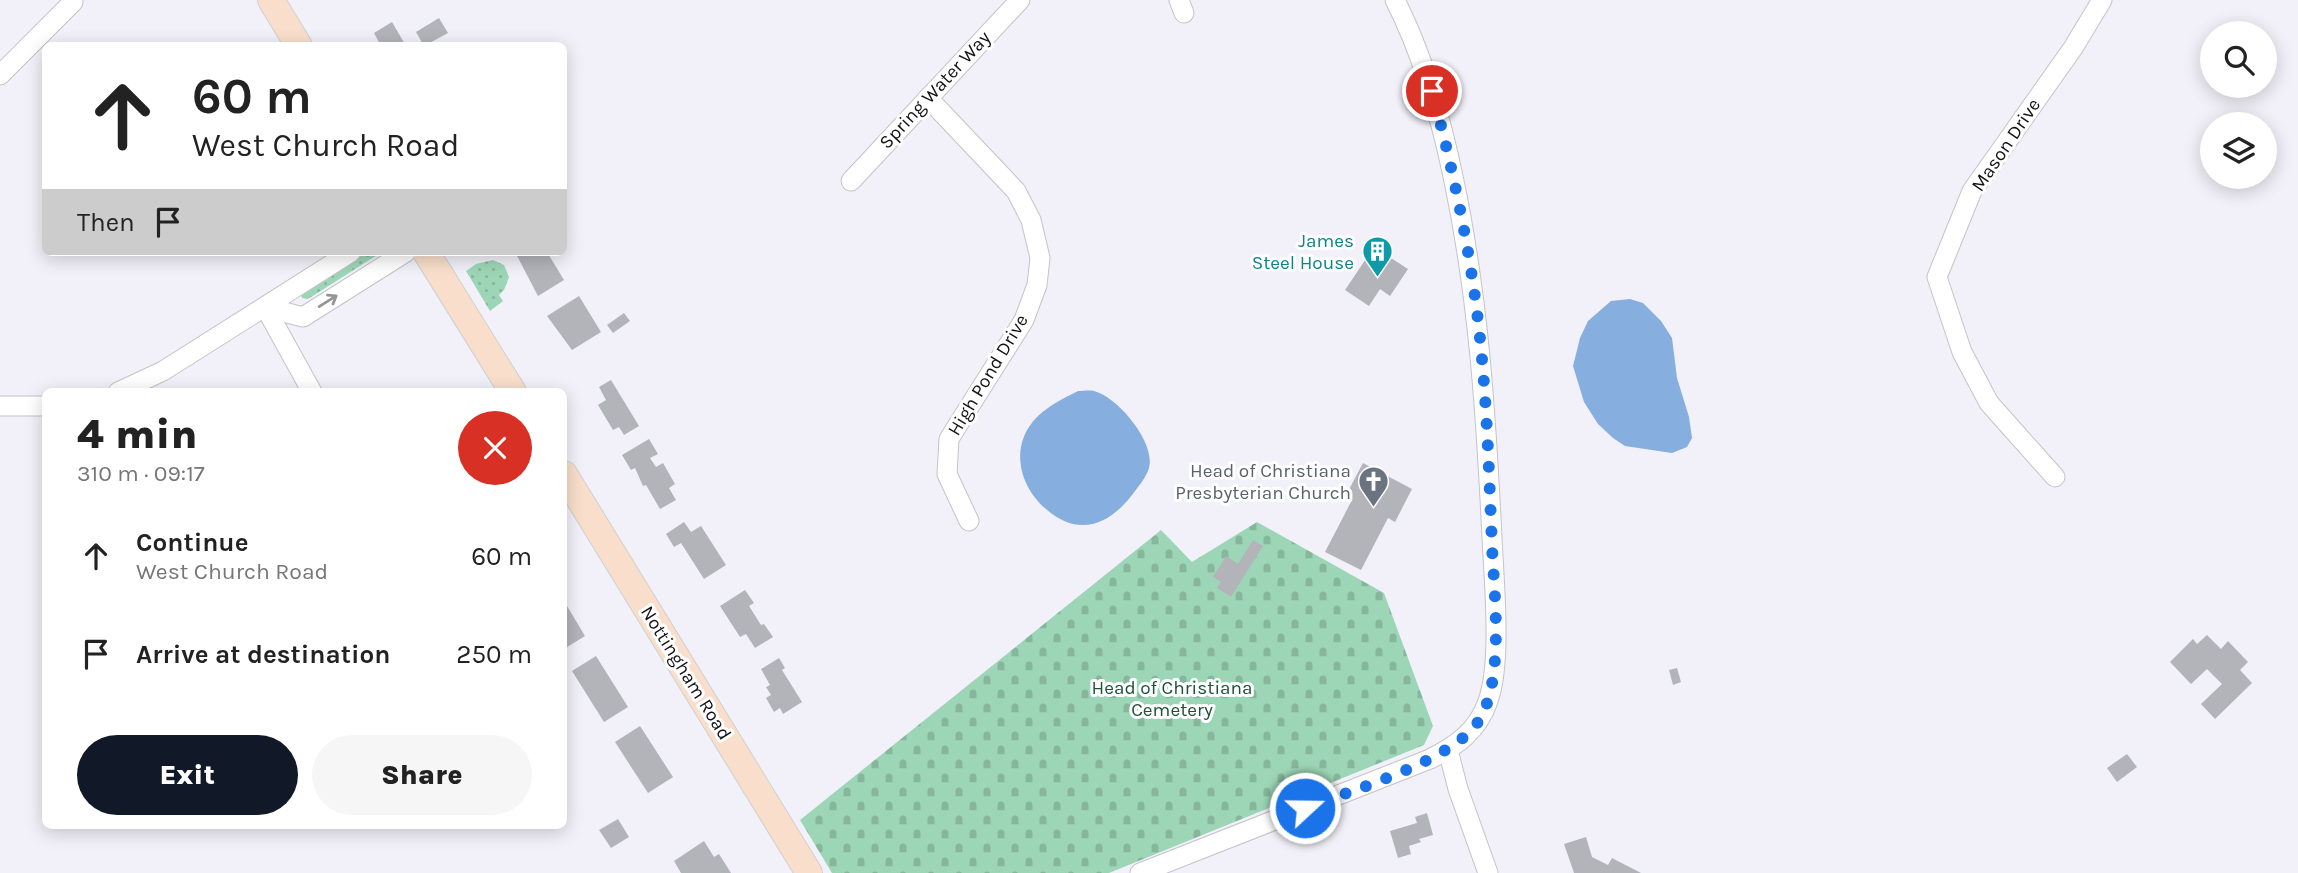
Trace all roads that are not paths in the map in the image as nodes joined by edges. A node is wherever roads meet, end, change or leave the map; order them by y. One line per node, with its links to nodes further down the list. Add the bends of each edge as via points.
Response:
1 (271, 0): 6 (main road)
2 (1020, 0): 8 (street, Spring Water Way)
3 (1395, 0): 22 (street, via 1425,68 1451,168 1474,289 1485,397 1494,672 1489,700 1478,722)
4 (2102, 0): 19 (street, Mason Drive, via 1972,191 1937,278 1962,352 1989,403)
5 (73, 2): 7 (street)
6 (297, 42)
7 (0, 75)
8 (928, 98): 9 (street, Spring Water Way); 21 (street, High Pond Drive, via 1016,191 1031,220 1040,258 1037,285 1024,320 949,439 947,474)
9 (850, 180)
10 (345, 256): 13 (street)
11 (400, 256): 13 (street, one-way to 11, via 303,317)
12 (428, 256): 16 (main road)
13 (265, 307): 14 (street, via 163,371); 15 (street)
14 (127, 388)
15 (310, 388)
16 (511, 388)
17 (0, 406): 18 (street)
18 (42, 406)
19 (2055, 477)
20 (567, 479): 23 (main road, Nottingham Road)
21 (969, 521)
22 (1448, 750): 24 (street); 25 (street)
23 (809, 873)
24 (1140, 873)
25 (1488, 873)

